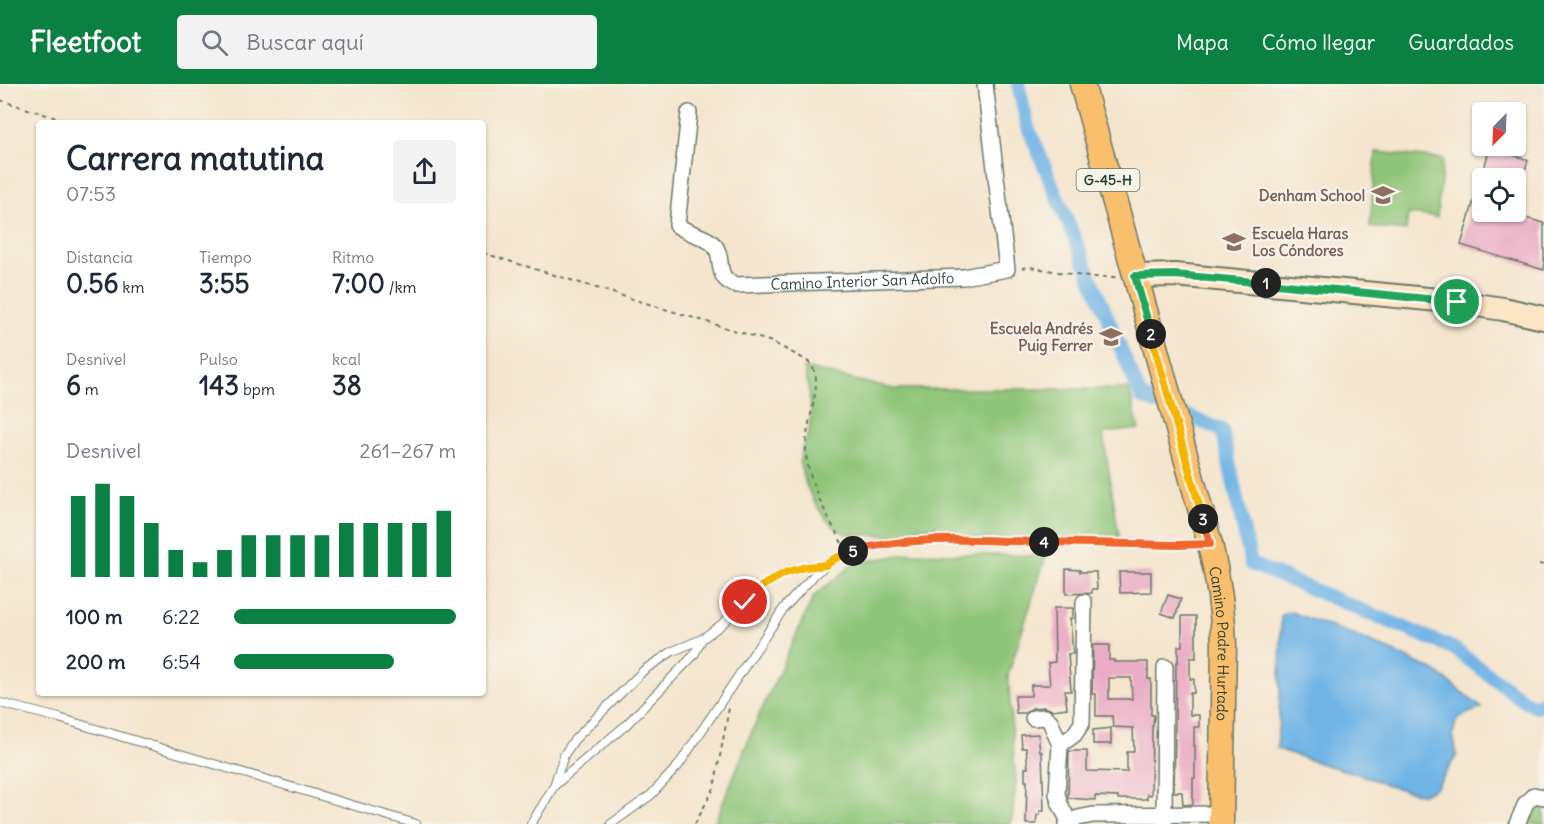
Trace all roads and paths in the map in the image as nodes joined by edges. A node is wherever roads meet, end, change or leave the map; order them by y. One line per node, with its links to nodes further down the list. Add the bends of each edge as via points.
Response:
1 (985, 84): 7 (street)
2 (1082, 84): 8 (main road, Camino Padre Hurtado / G-45-H)
3 (0, 100): 5 (path)
4 (689, 112): 7 (street, Camino Interior San Adolfo, via 676,225 716,247 722,273 729,283 963,277)
5 (63, 120)
6 (486, 254): 12 (path, via 772,342 811,364 816,378 806,447 808,464 825,511)
7 (1007, 269): 9 (path, via 1029,267)
8 (1135, 276): 10 (main road, via 1175,275 1429,298); 11 (main road, Camino Padre Hurtado / G-45-H)
9 (1100, 277)
10 (1544, 318)
11 (1210, 544): 12 (lane, via 922,539); 25 (main road, Camino Padre Hurtado / G-45-H, via 1223,624)
12 (847, 553): 14 (lane)
13 (1539, 564): 15 (path)
14 (826, 565): 17 (lane, via 785,573 762,586); 19 (lane, via 784,608)
15 (1544, 565)
16 (1084, 602): 22 (street, via 1082,723)
17 (702, 639): 23 (lane, via 694,655 626,725); 23 (lane, via 673,651 644,670 574,740 564,755)
18 (1165, 667): 27 (street)
19 (733, 685): 31 (lane, via 678,766 651,795); 32 (path, via 714,788)
20 (0, 704): 29 (lane)
21 (1032, 718): 22 (street, via 1045,717 1050,721)
22 (1060, 745): 28 (street, via 1057,794)
23 (554, 786): 30 (lane)
24 (1543, 792): 33 (street, via 1528,799)
25 (1221, 819): 27 (street)
26 (1092, 820): 27 (street); 28 (street, via 1078,818)
27 (1164, 820)
28 (1068, 823)
29 (416, 824)
30 (531, 824)
31 (611, 824)
32 (695, 824)
33 (1517, 824)

